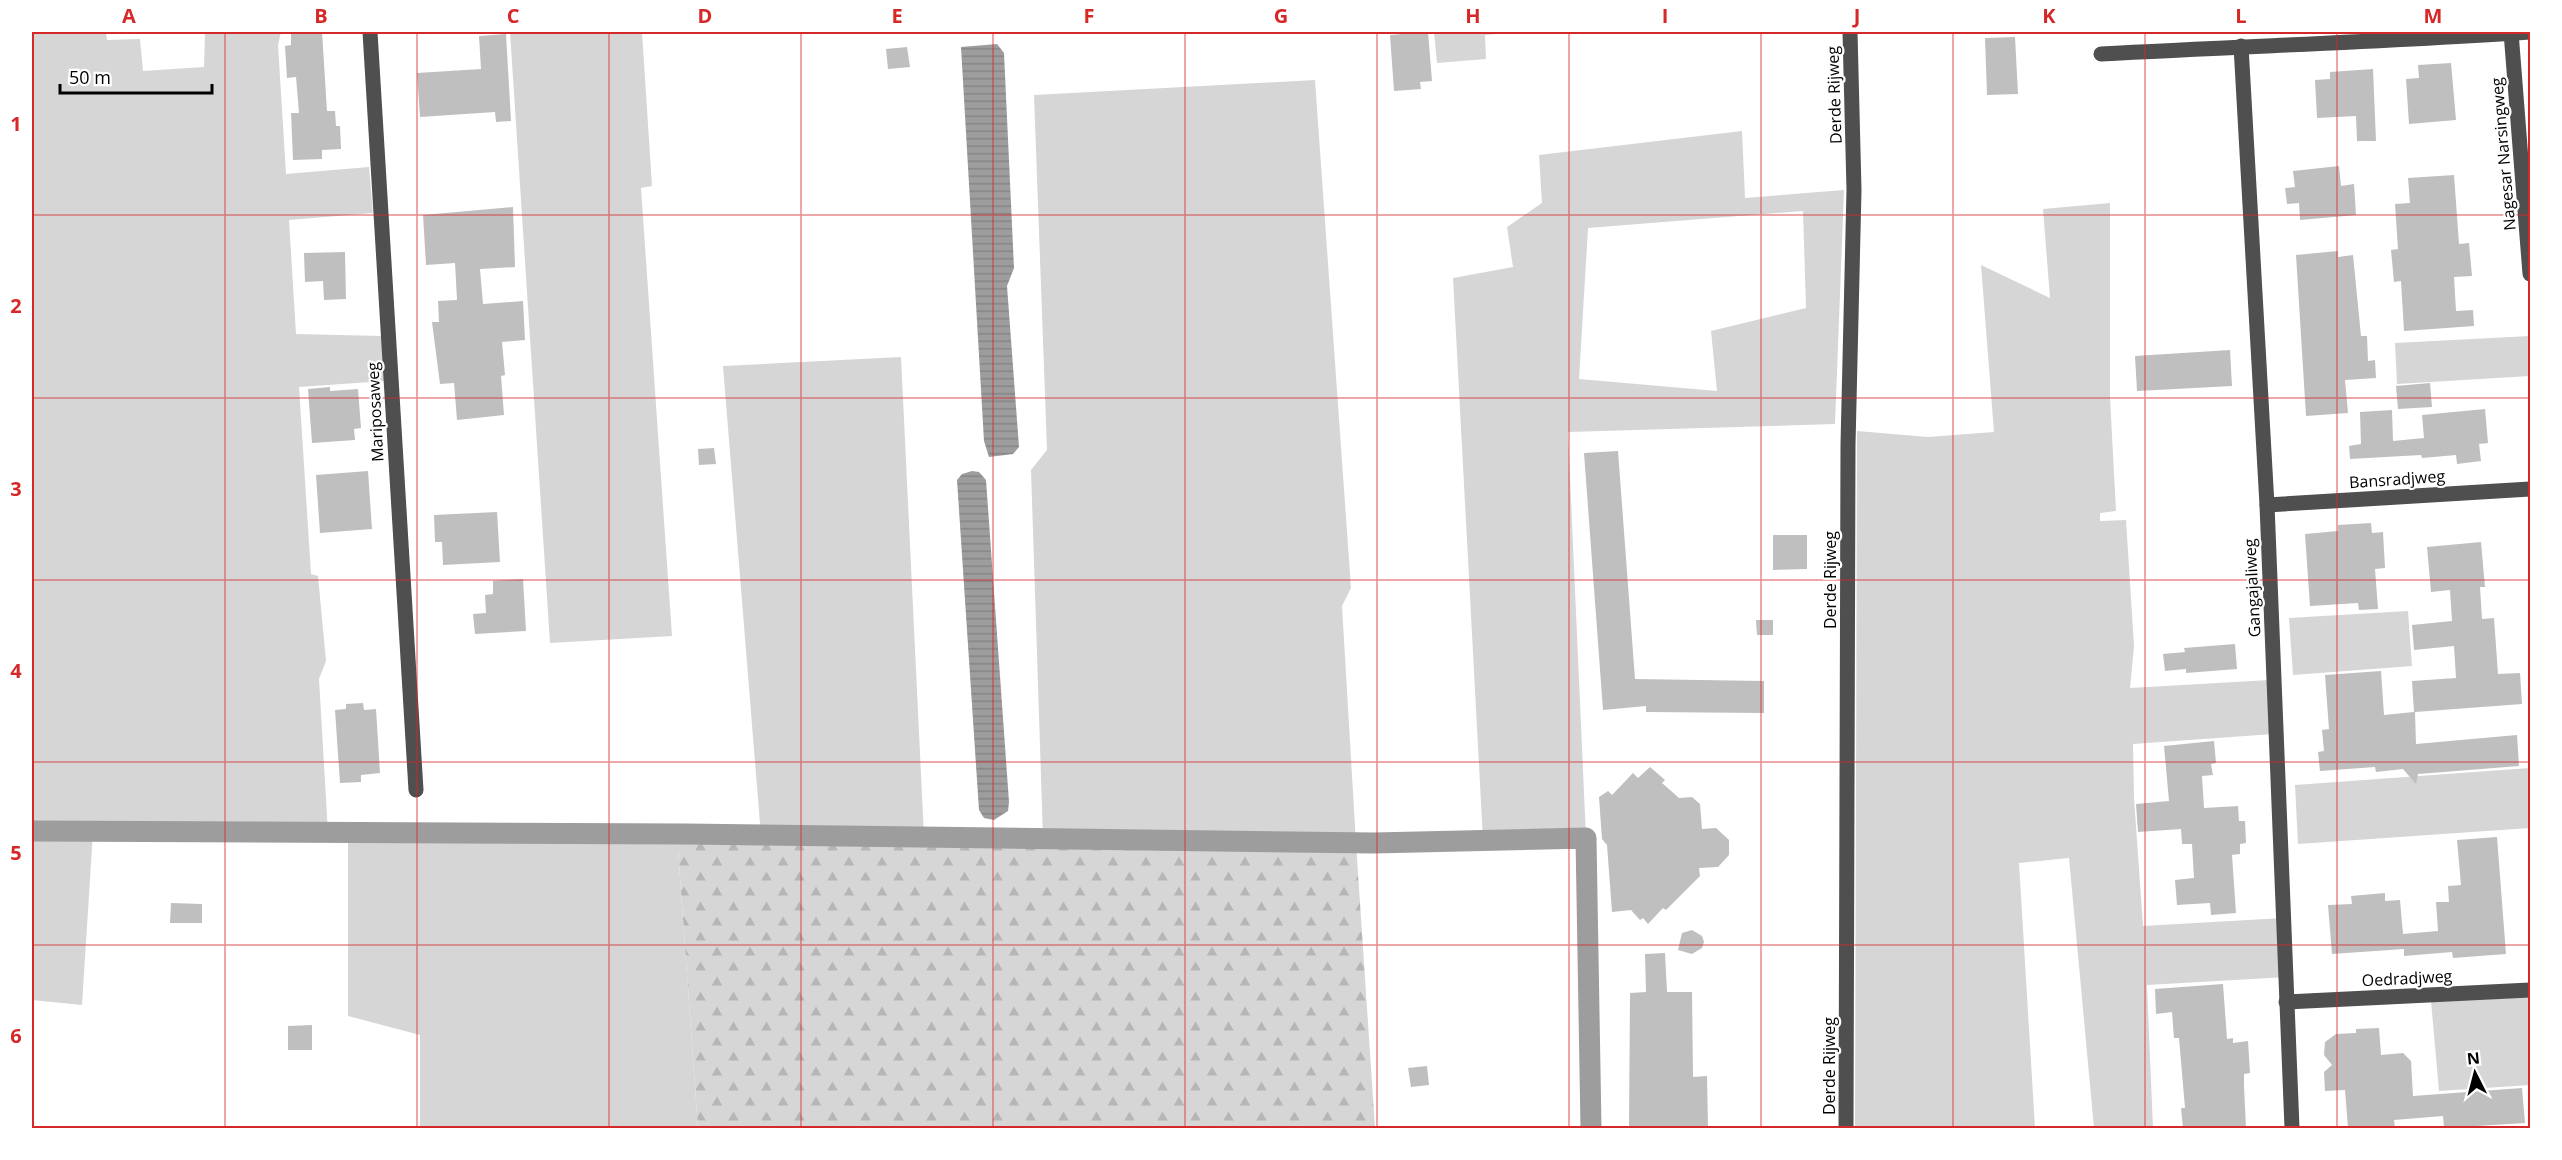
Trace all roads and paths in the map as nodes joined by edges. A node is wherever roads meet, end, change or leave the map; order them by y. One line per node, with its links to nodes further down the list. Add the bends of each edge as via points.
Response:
1 (370, 32): 10 (street, Mariposaweg)
2 (1850, 32): 13 (street, Derde Rijweg, via 1854,190 1848,445)
3 (2511, 32): 4 (street); 5 (street); 7 (street, Nagesar Narsingweg)
4 (2530, 32)
5 (2241, 46): 6 (street); 9 (street, Gangajaliweg)
6 (2101, 54)
7 (2530, 273)
8 (2530, 489): 9 (street, Bansradjweg)
9 (2266, 505): 12 (street, Gangajaliweg)
10 (416, 790)
11 (2530, 990): 12 (street, Oedradjweg)
12 (2286, 1002): 14 (street, Gangajaliweg)
13 (1846, 1128)
14 (2292, 1128)

